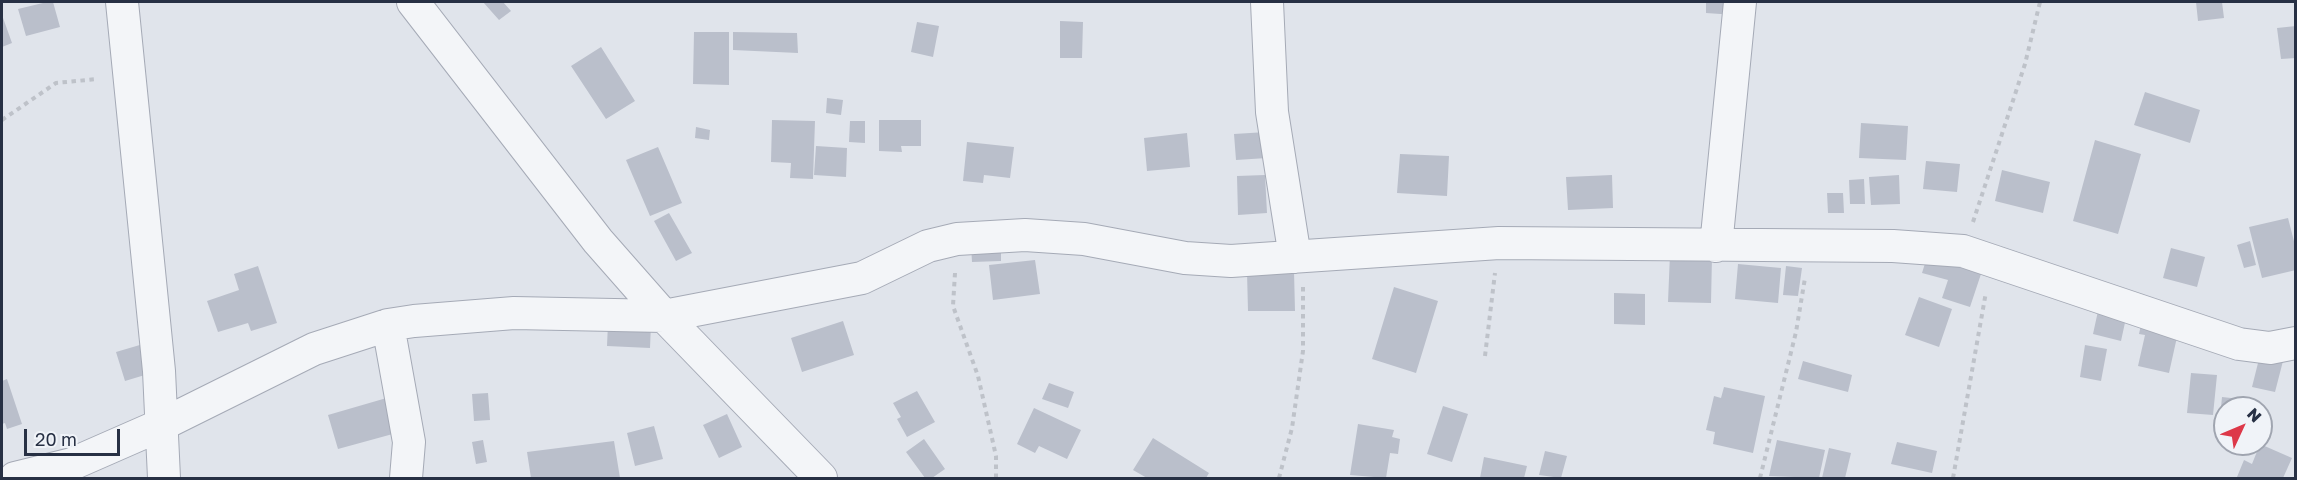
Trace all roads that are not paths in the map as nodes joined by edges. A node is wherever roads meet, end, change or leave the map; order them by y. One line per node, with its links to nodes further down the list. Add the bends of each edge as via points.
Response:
1 (122, 2): 10 (street)
2 (413, 2): 7 (street, via 584,223)
3 (1268, 2): 6 (street, via 1272,112)
4 (1740, 2): 5 (street)
5 (1716, 246): 6 (street, via 1499,243); 9 (street, via 1893,246 1963,251 2239,344 2270,348)
6 (1295, 257): 7 (street, via 1231,261 1185,258 1084,239 1025,235 957,239 928,246 862,278)
7 (664, 316): 8 (street, via 514,313); 14 (street)
8 (388, 326): 10 (street, via 314,349); 13 (street, via 409,442)
9 (2295, 343)
10 (161, 425): 11 (street, via 72,464); 12 (street)
11 (15, 478)
12 (164, 478)
13 (406, 478)
14 (821, 478)

